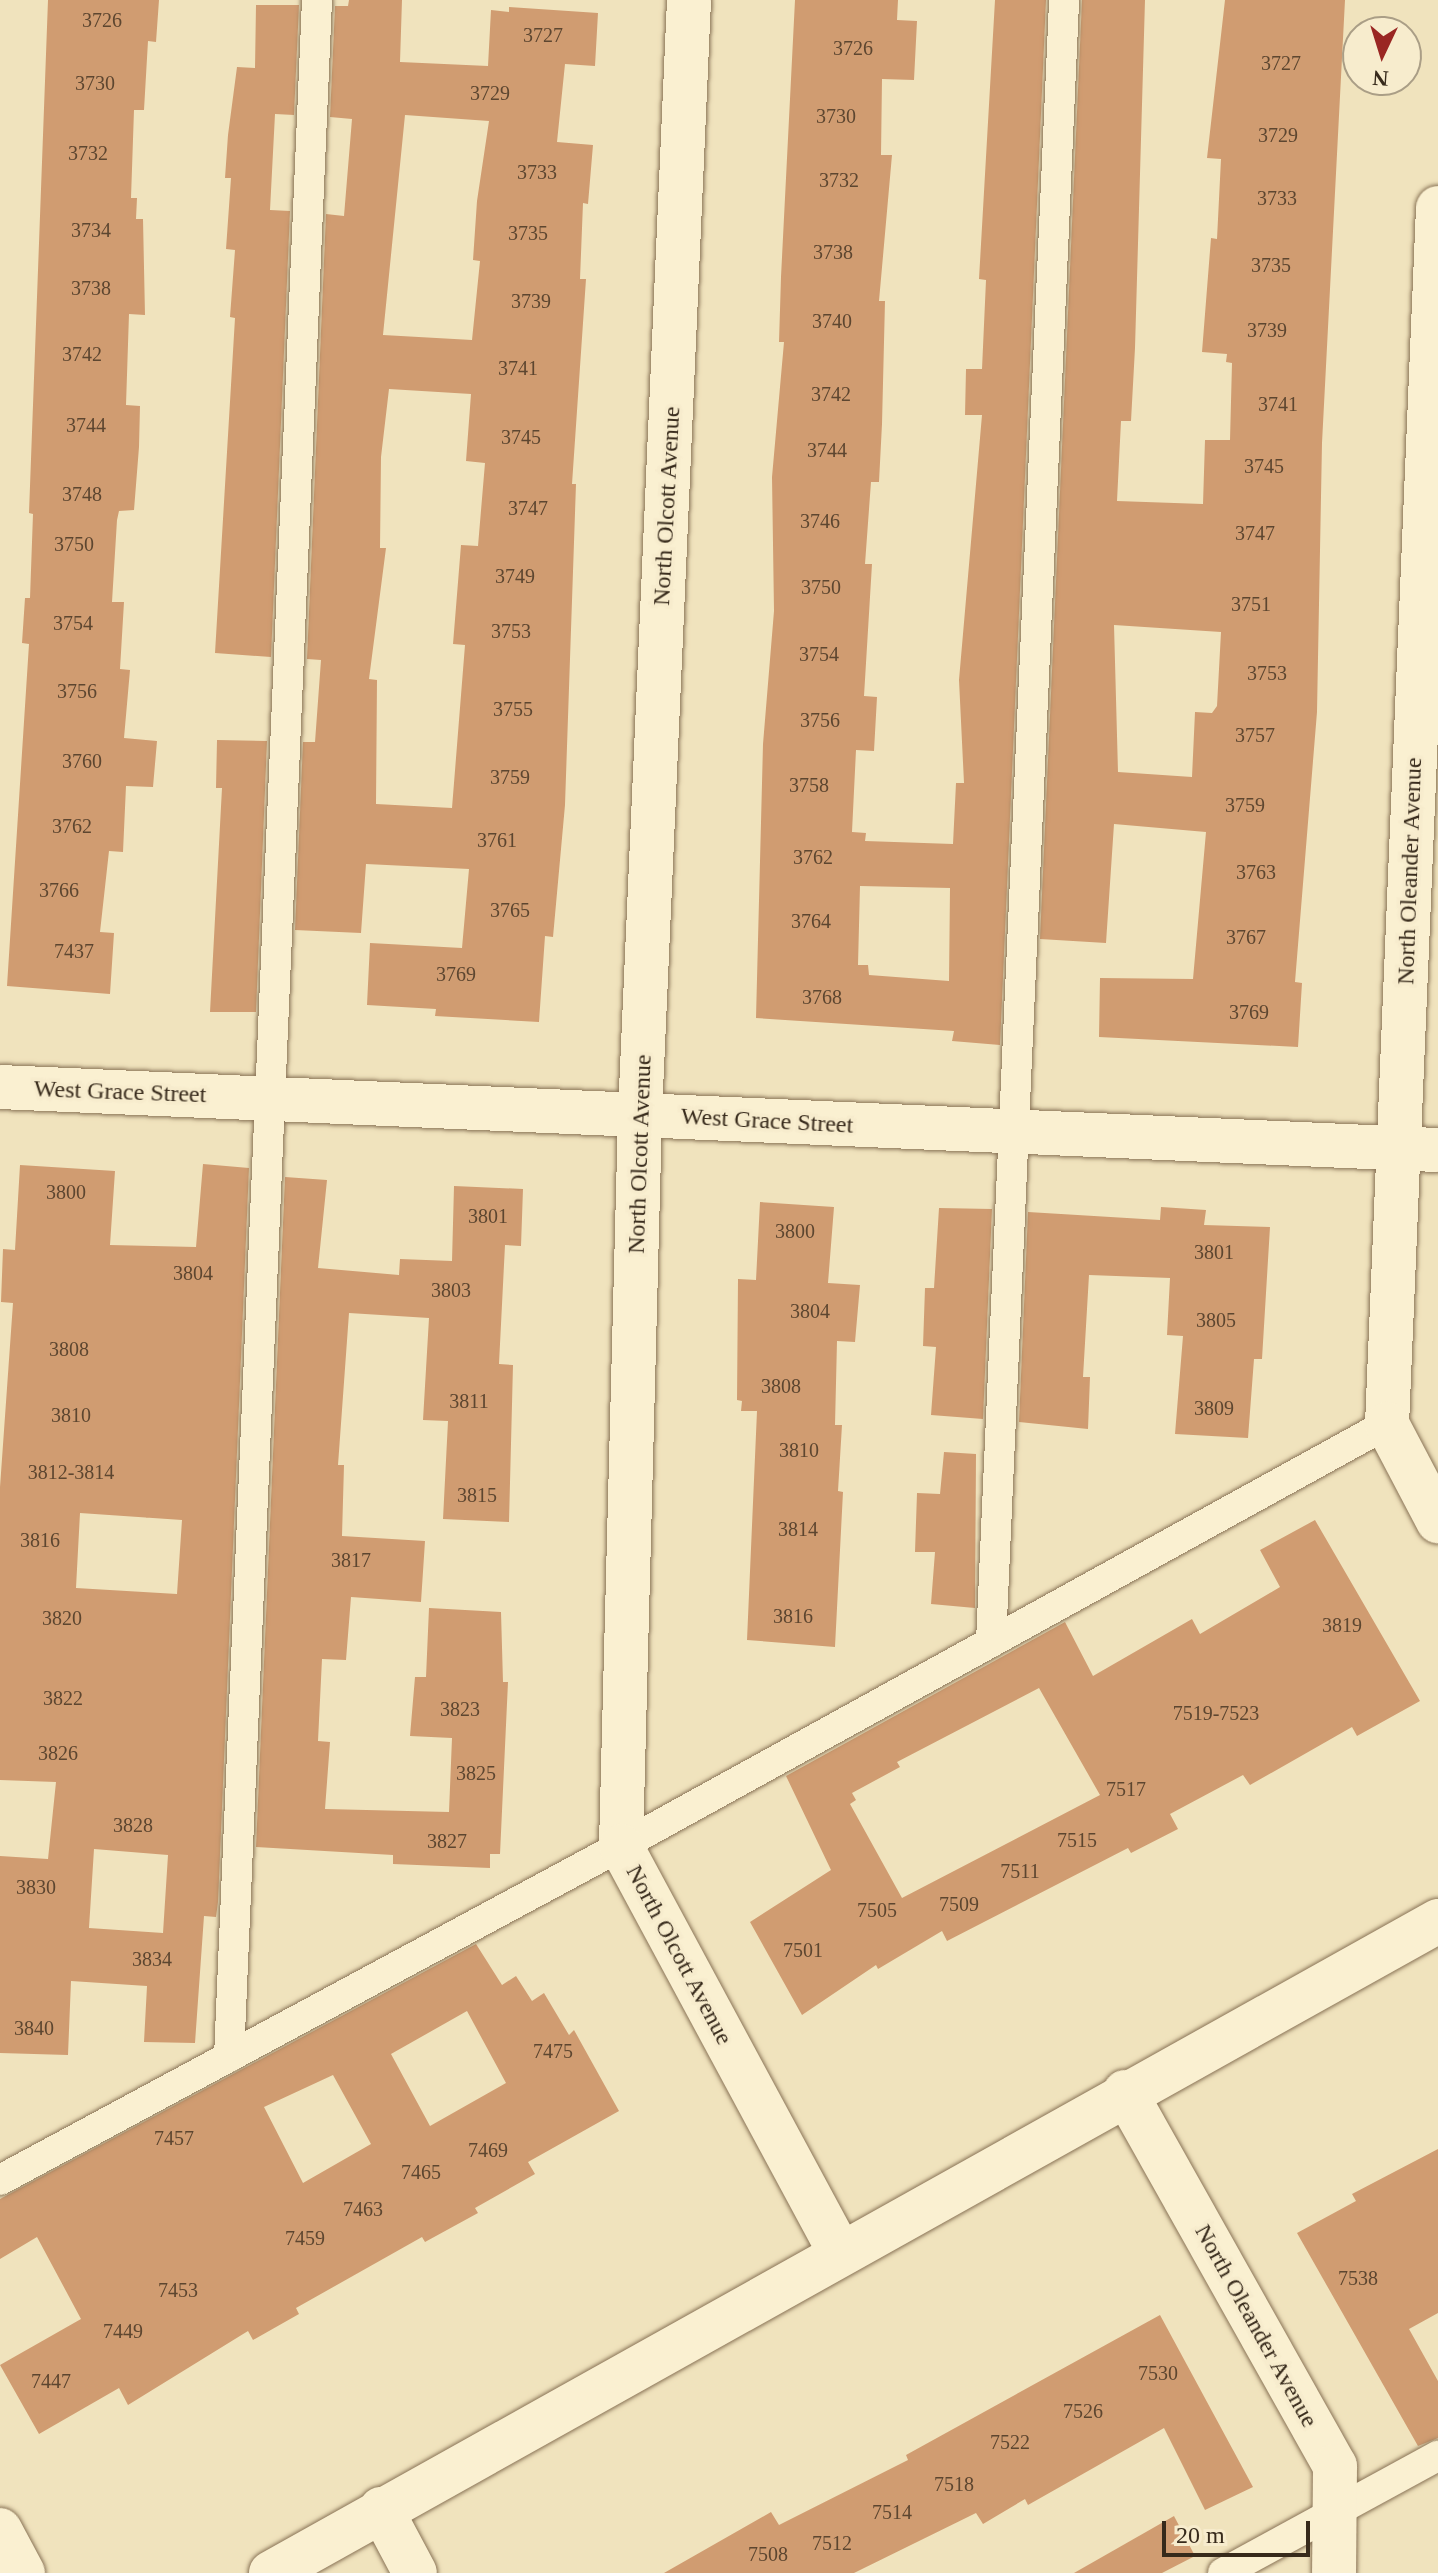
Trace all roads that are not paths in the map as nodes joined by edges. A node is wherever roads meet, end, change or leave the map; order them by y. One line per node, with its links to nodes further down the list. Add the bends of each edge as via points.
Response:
1 (317, 0): 6 (lane)
2 (689, 0): 7 (street, North Olcott Avenue)
3 (1064, 0): 8 (lane)
4 (1438, 208): 9 (street, North Oleander Avenue)
5 (0, 1087): 6 (street, West Grace Street)
6 (272, 1099): 7 (street, West Grace Street); 15 (lane)
7 (640, 1115): 8 (street, West Grace Street); 13 (street, North Olcott Avenue)
8 (1015, 1132): 9 (street, West Grace Street); 12 (lane)
9 (1418, 1149): 10 (street, North Oleander Avenue)
10 (1387, 1424): 11 (street); 12 (lane)
11 (1438, 1521)
12 (991, 1642): 13 (lane)
13 (621, 1846): 15 (lane); 18 (street, North Olcott Avenue)
14 (1438, 1921): 16 (street)
15 (229, 2057): 17 (lane)
16 (1125, 2092): 18 (street); 21 (street, North Oleander Avenue, via 1335,2466)
17 (0, 2180)
18 (840, 2253): 20 (street)
19 (1438, 2456): 21 (lane)
20 (381, 2509): 24 (street); 25 (street)
21 (1336, 2511): 26 (lane); 27 (street, North Oleander Avenue)
22 (0, 2530): 23 (street)
23 (23, 2573)
24 (271, 2573)
25 (415, 2573)
26 (1223, 2573)
27 (1334, 2573)

